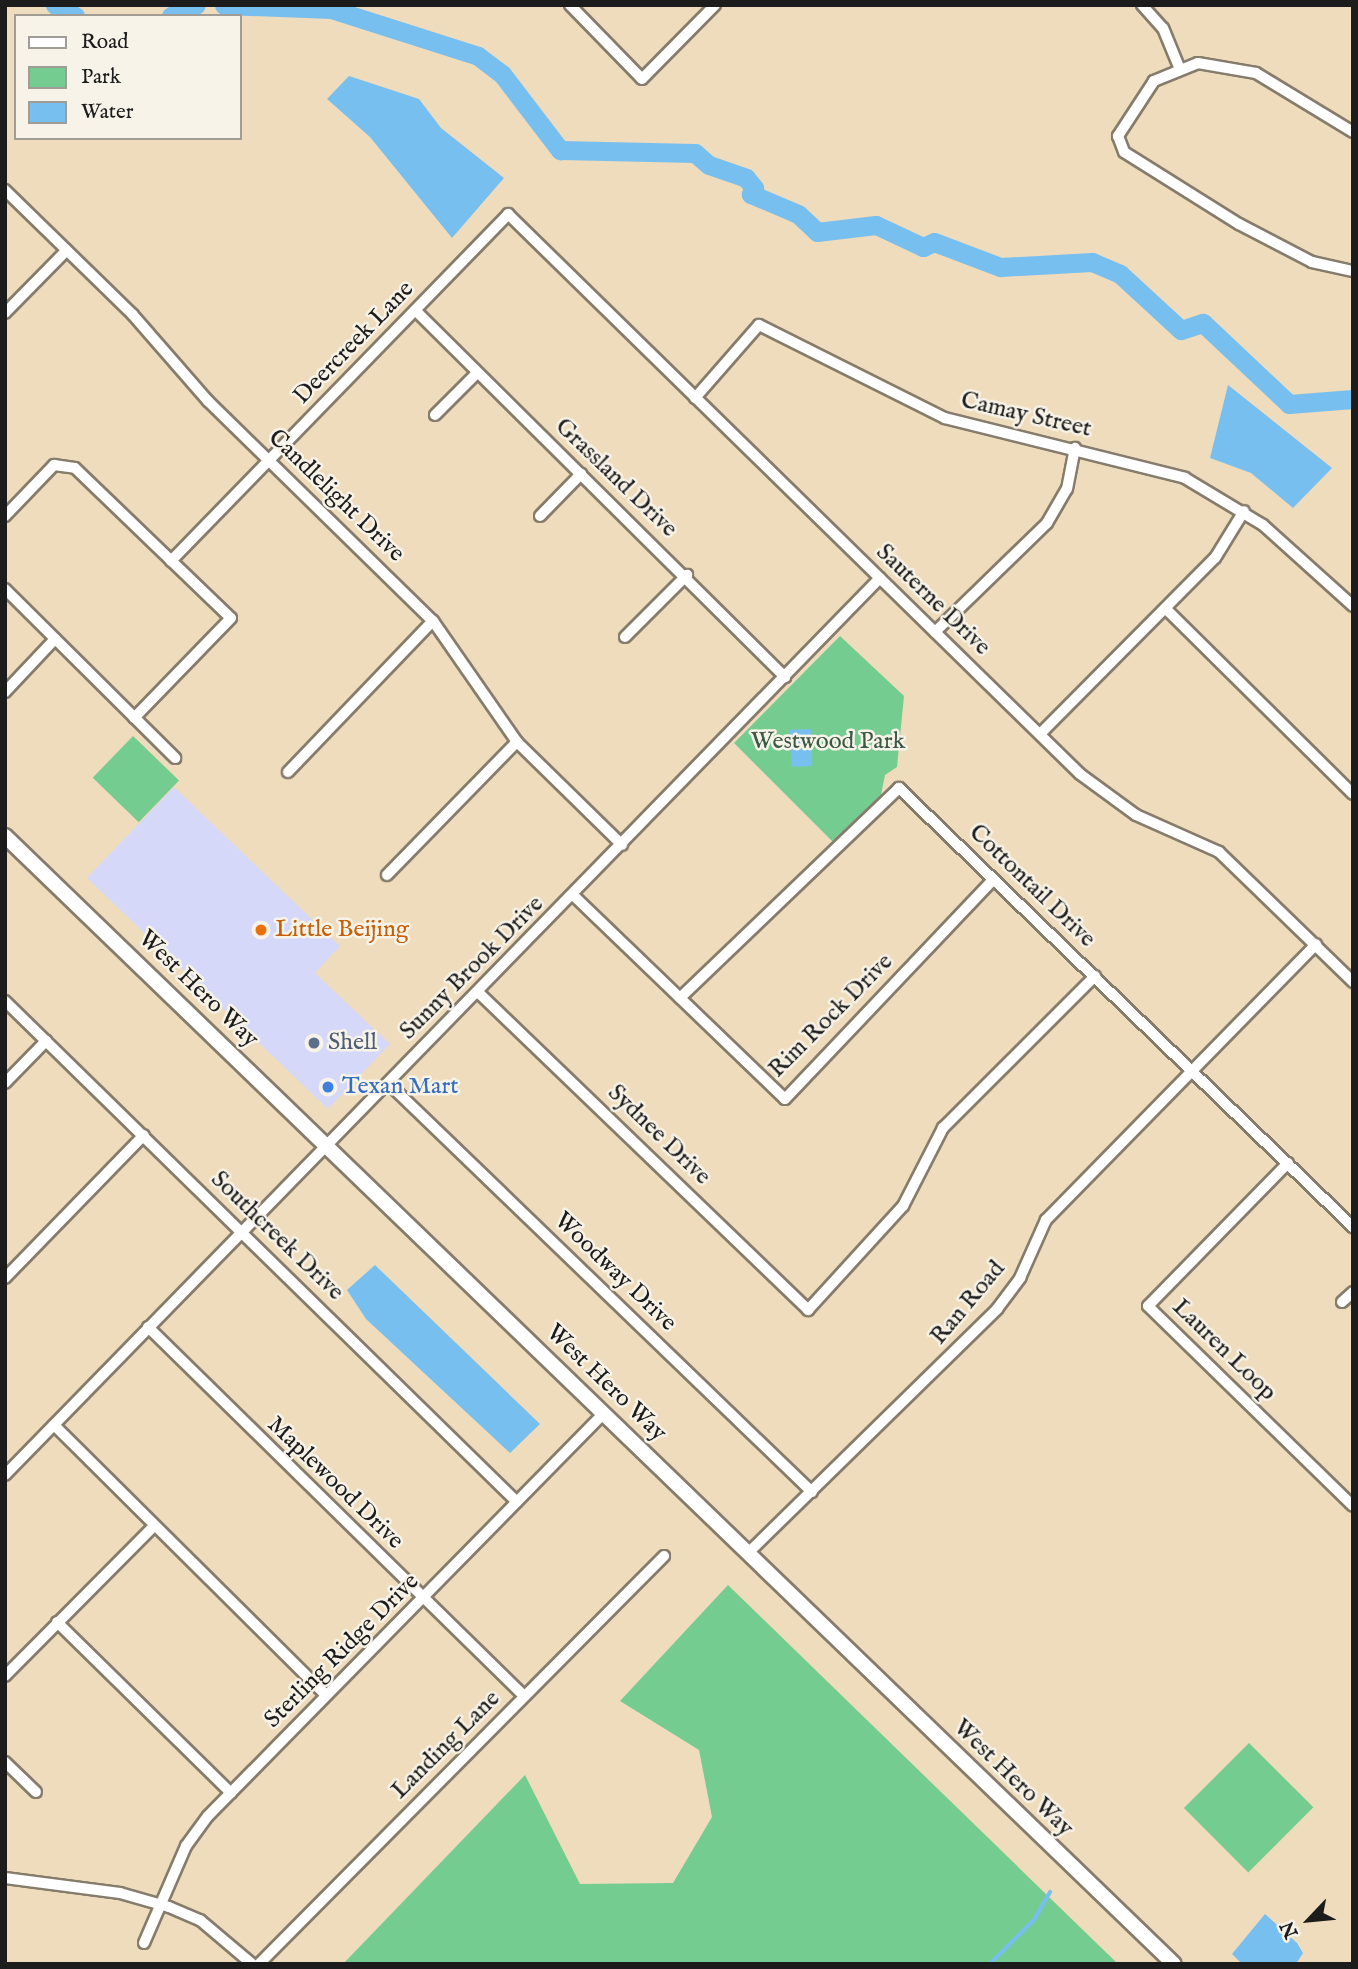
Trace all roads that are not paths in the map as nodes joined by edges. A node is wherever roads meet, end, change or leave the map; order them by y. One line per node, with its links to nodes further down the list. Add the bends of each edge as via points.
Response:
1 (570, 5): 2 (street, via 642,79)
2 (715, 5)
3 (1142, 5): 4 (street, via 1163,28)
4 (1179, 67): 5 (street, via 1236,65); 9 (street, via 1144,94 1122,126 1120,145 1283,250)
5 (1353, 132)
6 (5, 190): 8 (street, Candlelight Drive)
7 (508, 214): 10 (street, Deercreek Lane); 13 (street, Sauterne Drive)
8 (67, 250): 11 (street); 16 (street, Candlelight Drive)
9 (1353, 271)
10 (416, 311): 12 (street, Grassland Drive); 16 (street, Deercreek Lane)
11 (5, 313)
12 (477, 373): 14 (street); 17 (street, Grassland Drive)
13 (695, 398): 15 (street, Camay Street, via 759,326 945,418); 23 (street, Sauterne Drive)
14 (435, 415)
15 (1075, 448): 18 (street, Camay Street, via 1185,478); 28 (street, via 1067,489 1052,516)
16 (269, 461): 21 (street, Deercreek Lane); 27 (street, Candlelight Drive)
17 (581, 474): 20 (street); 22 (street, Grassland Drive)
18 (1244, 511): 25 (street, Camay Street); 26 (street, via 1215,558)
19 (5, 516): 21 (street, via 54,465 75,468)
20 (540, 516)
21 (171, 561): 33 (street, via 231,618)
22 (687, 575): 29 (street); 31 (street, Grassland Drive)
23 (880, 578): 28 (street, Sauterne Drive); 31 (street, Sunny Brook Drive)
24 (5, 589): 30 (street)
25 (1353, 606)
26 (1166, 609): 34 (street); 38 (street)
27 (433, 621): 35 (street, Candlelight Drive); 37 (street)
28 (935, 632): 34 (street, Sauterne Drive)
29 (625, 637)
30 (55, 639): 32 (street); 33 (street)
31 (785, 677): 40 (street, Sunny Brook Drive)
32 (5, 692)
33 (134, 718): 36 (street)
34 (1041, 734): 44 (street, Sauterne Drive, via 1136,815 1219,852)
35 (517, 742): 40 (street, Candlelight Drive); 41 (street)
36 (175, 758)
37 (288, 772)
38 (1353, 794)
39 (5, 836): 55 (main road, West Hero Way)
40 (622, 845): 43 (street, Sunny Brook Drive)
41 (387, 875)
42 (994, 878): 45 (street, Cottontail Drive); 48 (street, Cottontail Drive, via 899,788); 48 (street, Rim Rock Drive, via 785,1099)
43 (573, 895): 47 (street, Sunny Brook Drive); 48 (street, Rim Rock Drive)
44 (1316, 944): 46 (street, Sauterne Drive); 51 (street, Ran Road)
45 (1095, 976): 47 (street, Sydnee Drive, via 943,1128 903,1206 808,1310); 51 (street, Cottontail Drive)
46 (1353, 982)
47 (479, 993): 53 (street, Sunny Brook Drive)
48 (680, 998)
49 (5, 1001): 50 (street, Southcreek Drive)
50 (46, 1041): 52 (street); 54 (street, Southcreek Drive)
51 (1192, 1070): 56 (street, Cottontail Drive); 66 (street, Ran Road, via 1046,1220 1020,1278 997,1309)
52 (5, 1083)
53 (388, 1083): 55 (street, Sunny Brook Drive); 66 (street, Woodway Drive)
54 (144, 1135): 58 (street, Southcreek Drive); 59 (street)
55 (326, 1146): 58 (street, Sunny Brook Drive); 63 (main road, West Hero Way)
56 (1288, 1163): 57 (street, Cottontail Drive); 68 (street, Lauren Loop, via 1148,1306)
57 (1353, 1227)
58 (242, 1231): 62 (street, Sunny Brook Drive); 67 (street, Southcreek Drive)
59 (5, 1278)
60 (1353, 1292): 61 (street)
61 (1342, 1302)
62 (148, 1327): 64 (street, Sunny Brook Drive); 72 (street, Maplewood Drive)
63 (604, 1413): 67 (street, Sterling Ridge Drive); 70 (main road, West Hero Way)
64 (54, 1425): 65 (street, Sunny Brook Drive); 69 (street)
65 (5, 1475)
66 (812, 1492): 70 (street, Ran Road)
67 (517, 1502): 72 (street, Sterling Ridge Drive)
68 (1353, 1506)
69 (153, 1527): 73 (street); 75 (street)
70 (748, 1553): 85 (main road, West Hero Way)
71 (664, 1556): 76 (street, Landing Lane)
72 (424, 1598): 75 (street, Sterling Ridge Drive); 76 (street, Maplewood Drive)
73 (57, 1622): 74 (street); 79 (street)
74 (5, 1676)
75 (326, 1696): 79 (street, Sterling Ridge Drive)
76 (524, 1696): 84 (street, Landing Lane)
77 (5, 1762): 78 (street)
78 (36, 1792)
79 (231, 1793): 81 (street, Sterling Ridge Drive, via 186,1846)
80 (5, 1878): 81 (street)
81 (162, 1905): 82 (street, Sterling Ridge Drive); 83 (street, via 200,1920)
82 (144, 1943)
83 (252, 1964)
84 (259, 1964)
85 (1174, 1964)

